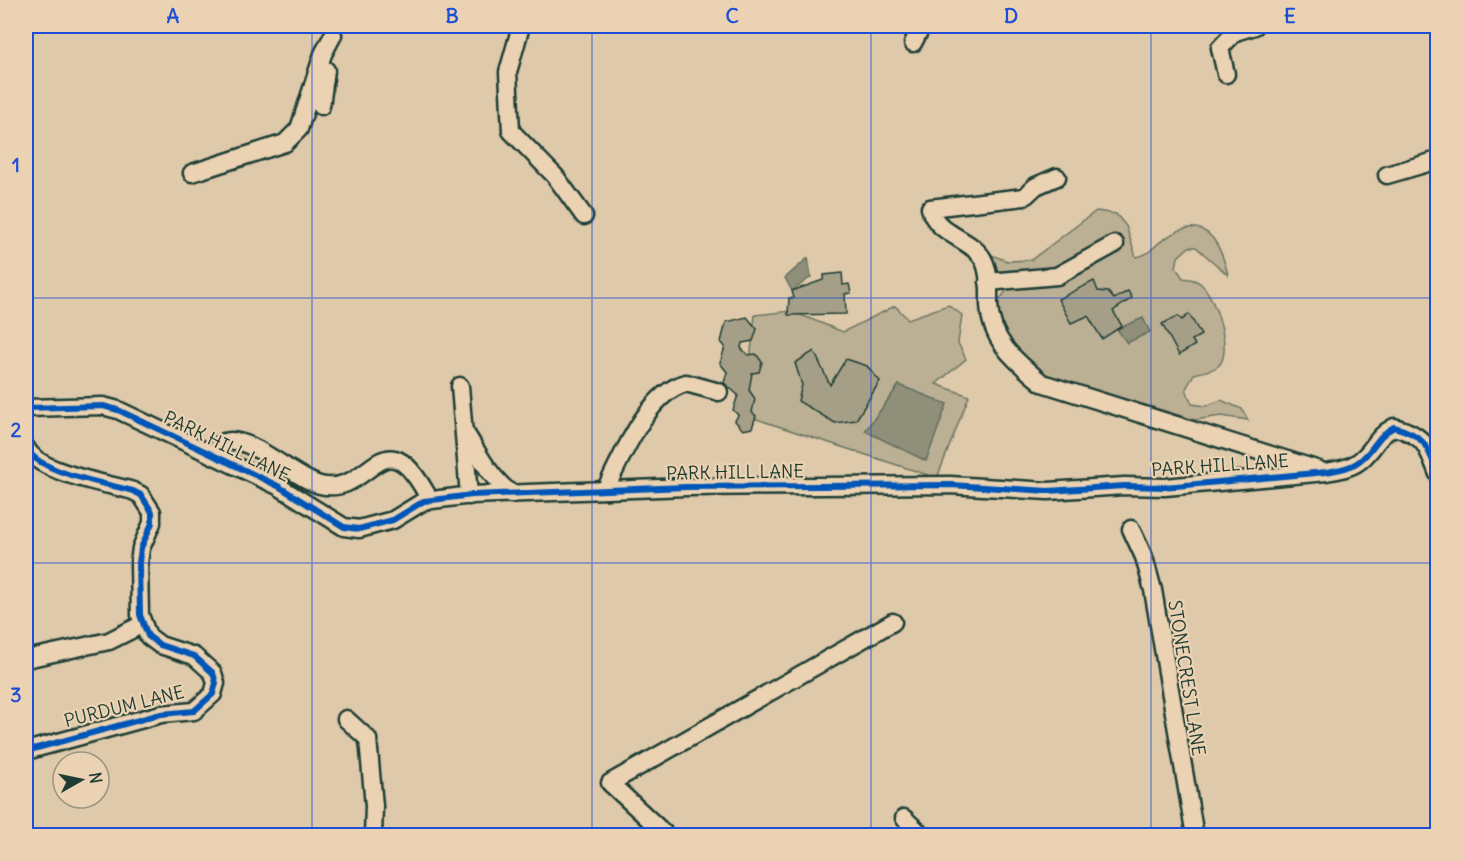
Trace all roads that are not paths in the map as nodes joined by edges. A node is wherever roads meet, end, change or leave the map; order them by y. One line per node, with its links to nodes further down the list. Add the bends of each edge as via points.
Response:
1 (521, 26): 12 (street, via 508,72 512,130 555,176)
2 (922, 26): 5 (street)
3 (1255, 26): 6 (street, via 1235,32 1220,48)
4 (334, 30): 7 (street); 9 (street, via 299,129 285,143)
5 (913, 43)
6 (1226, 74)
7 (321, 106)
8 (1437, 160): 10 (street)
9 (192, 173)
10 (1387, 175)
11 (1057, 177): 14 (street, via 1036,186 1024,197 930,208 937,223 982,257)
12 (584, 216)
13 (1115, 244): 14 (street, via 1057,276)
14 (988, 282): 21 (street, via 999,341 1042,383)
15 (460, 386): 18 (street)
16 (719, 392): 23 (street, via 686,383 663,395 643,420)
17 (26, 408): 20 (street, PARK HILL LANE, via 103,406)
18 (464, 430): 24 (street, via 485,467); 25 (street)
19 (26, 447): 29 (street, via 29,455 43,465 141,495 152,512 139,563)
20 (211, 454): 26 (street, PARK HILL LANE, via 278,486 344,527 359,529 393,520); 26 (street, via 224,442 235,441 317,484 330,486 348,483 378,461 392,459 411,467)
21 (1326, 472): 22 (street, PARK HILL LANE, via 1344,469 1362,459 1380,435 1394,427 1414,432 1427,446); 23 (street, PARK HILL LANE, via 1165,487 1048,490 950,485)
22 (1437, 474)
23 (605, 490): 24 (street, PARK HILL LANE)
24 (512, 494): 25 (street, PARK HILL LANE)
25 (469, 495): 26 (street, PARK HILL LANE)
26 (430, 500)
27 (1131, 530): 37 (street, STONECREST LANE, via 1153,590)
28 (893, 622): 35 (street, via 610,783)
29 (143, 624): 30 (street, via 109,641); 32 (street, PURDUM LANE, via 148,636 160,645 194,656 213,673 213,694 194,711 161,714)
30 (26, 659)
31 (346, 719): 34 (street, via 368,739)
32 (26, 751)
33 (904, 818): 36 (street)
34 (373, 836)
35 (667, 836)
36 (923, 836)
37 (1195, 836)

